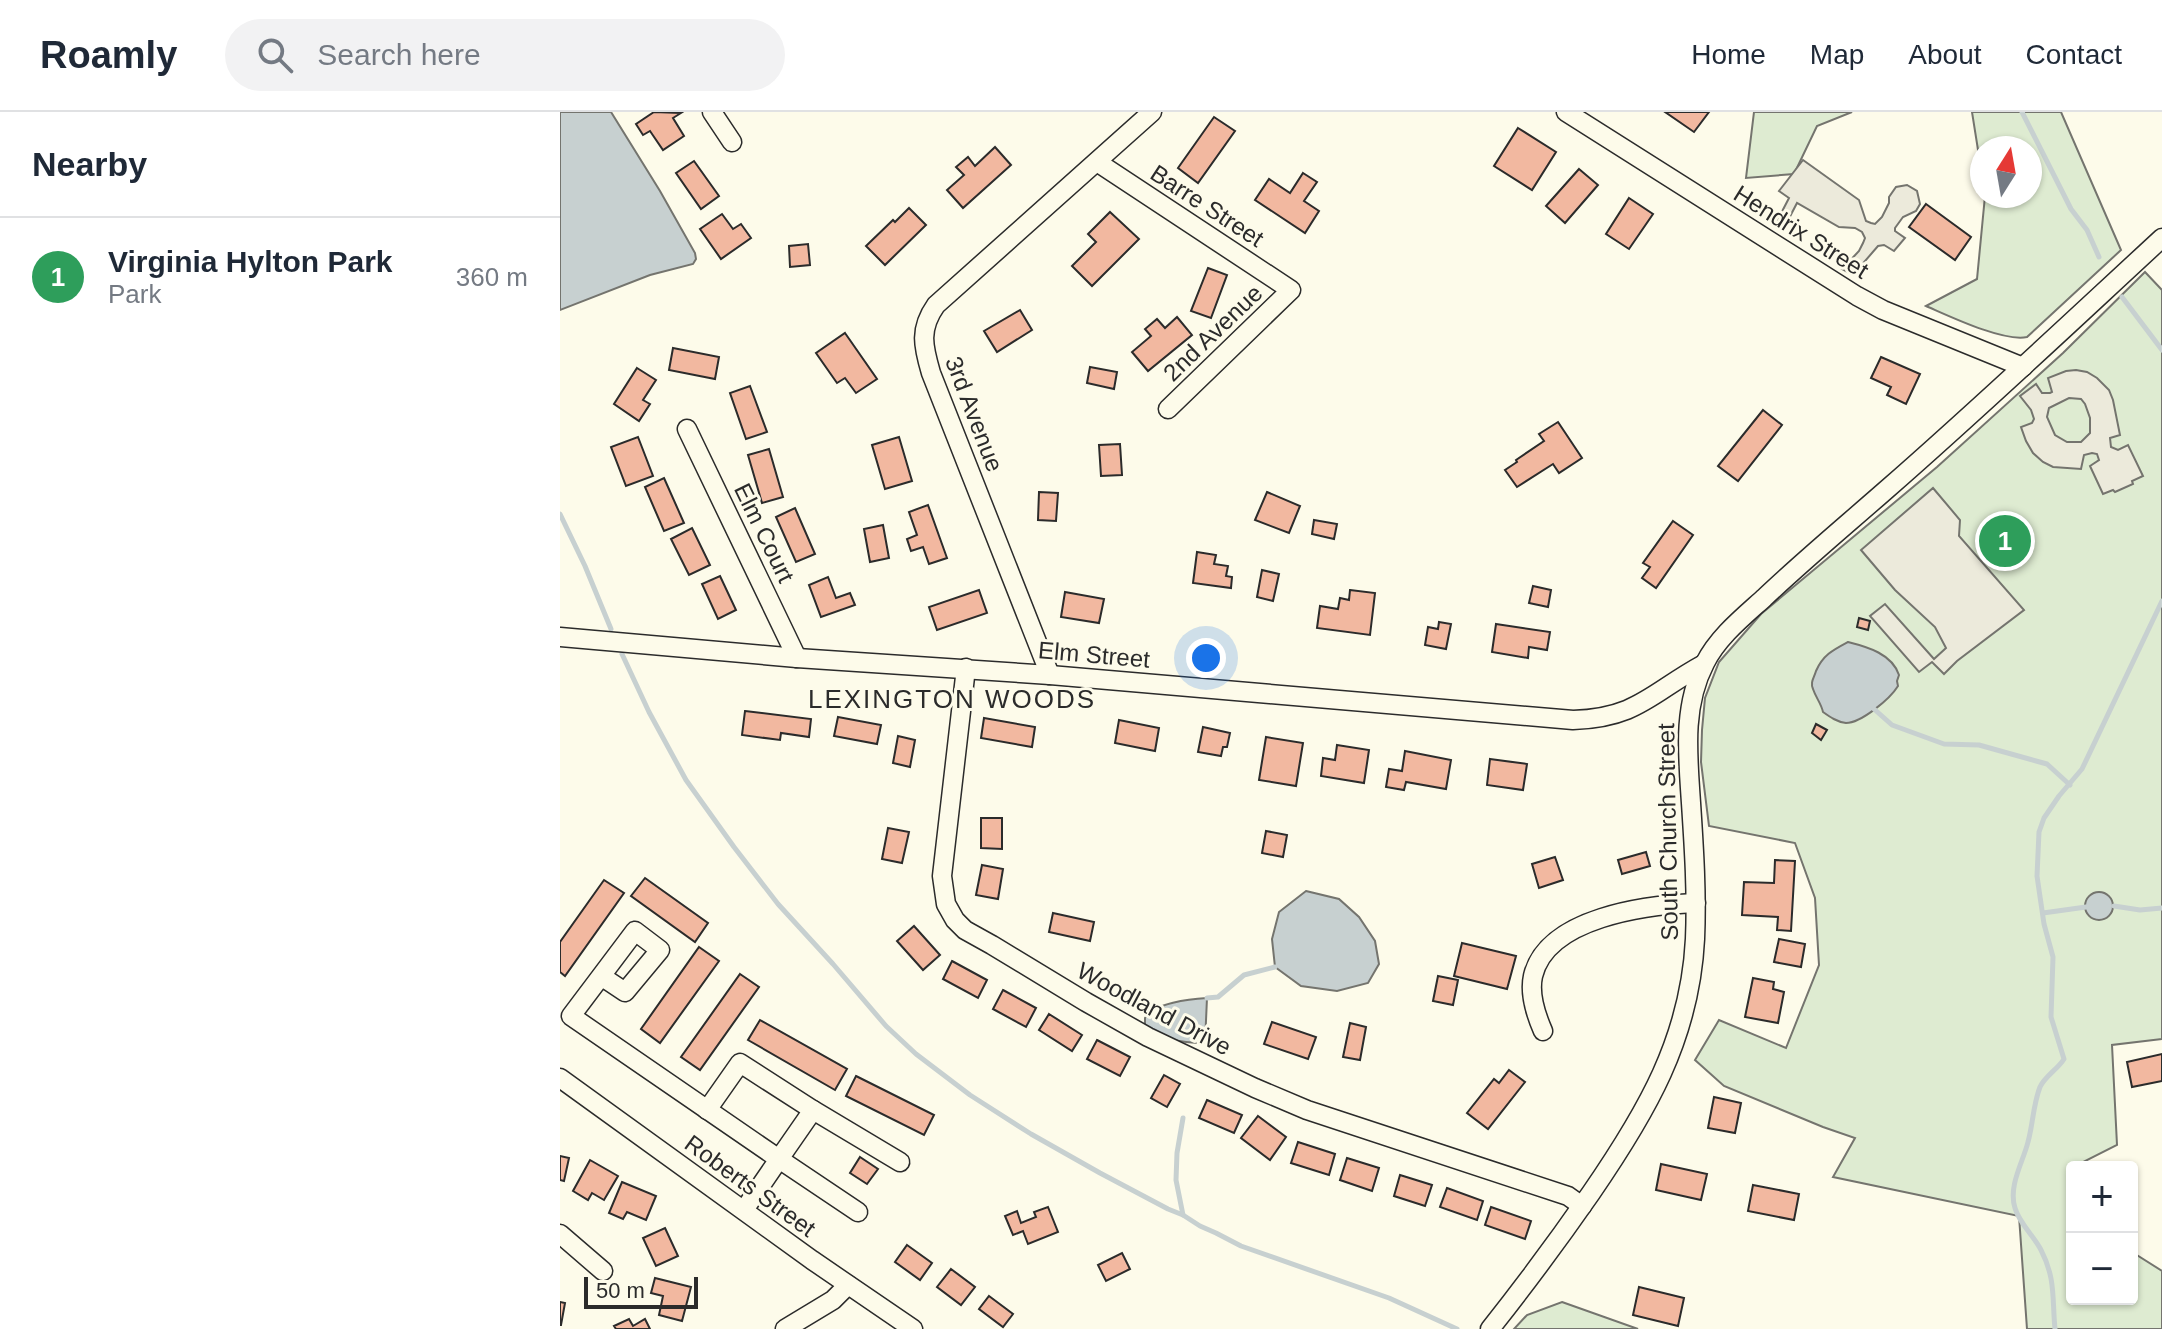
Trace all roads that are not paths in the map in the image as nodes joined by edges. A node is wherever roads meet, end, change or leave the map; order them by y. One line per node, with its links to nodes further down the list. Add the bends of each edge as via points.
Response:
1 (712, 112): 4 (street)
2 (1152, 112): 5 (street, 3rd Avenue)
3 (1566, 112): 8 (street, Hendrix Street, via 1857,296)
4 (732, 142)
5 (1097, 162): 7 (street, Barre Street); 15 (street, 3rd Avenue, via 936,305 924,330 931,373)
6 (2162, 238): 8 (street, South Church Street)
7 (1291, 290): 9 (street, 2nd Avenue)
8 (2023, 367): 13 (street, South Church Street, via 1753,607)
9 (1168, 409)
10 (687, 429): 12 (street, Elm Court)
11 (560, 637): 12 (street, Elm Street)
12 (797, 658): 14 (street, Elm Street)
13 (1704, 664): 15 (street, Elm Street, via 1631,710 1573,720); 16 (street, South Church Street, via 1688,724)
14 (966, 668): 15 (street, Elm Street); 25 (street, Woodland Drive, via 942,876 946,904 965,930 1136,1030 1255,1088 1568,1196)
15 (1050, 675)
16 (1696, 903): 19 (street, via 1609,916 1557,941 1533,975 1534,1004); 25 (street, South Church Street, via 1693,967 1670,1057 1641,1117)
17 (601, 976): 18 (street)
18 (565, 1023): 21 (street)
19 (1543, 1031)
20 (560, 1078): 26 (street, Roberts Street)
21 (707, 1110): 22 (street, via 740,1063); 23 (street)
22 (813, 1110): 23 (street); 24 (street)
23 (779, 1159): 26 (street); 27 (street)
24 (900, 1162)
25 (1582, 1206): 33 (street, South Church Street)
26 (744, 1210): 30 (street, Roberts Street)
27 (858, 1212)
28 (560, 1234): 29 (street)
29 (603, 1271)
30 (848, 1285): 31 (street); 32 (street, Roberts Street)
31 (785, 1329)
32 (913, 1329)
33 (1490, 1329)

